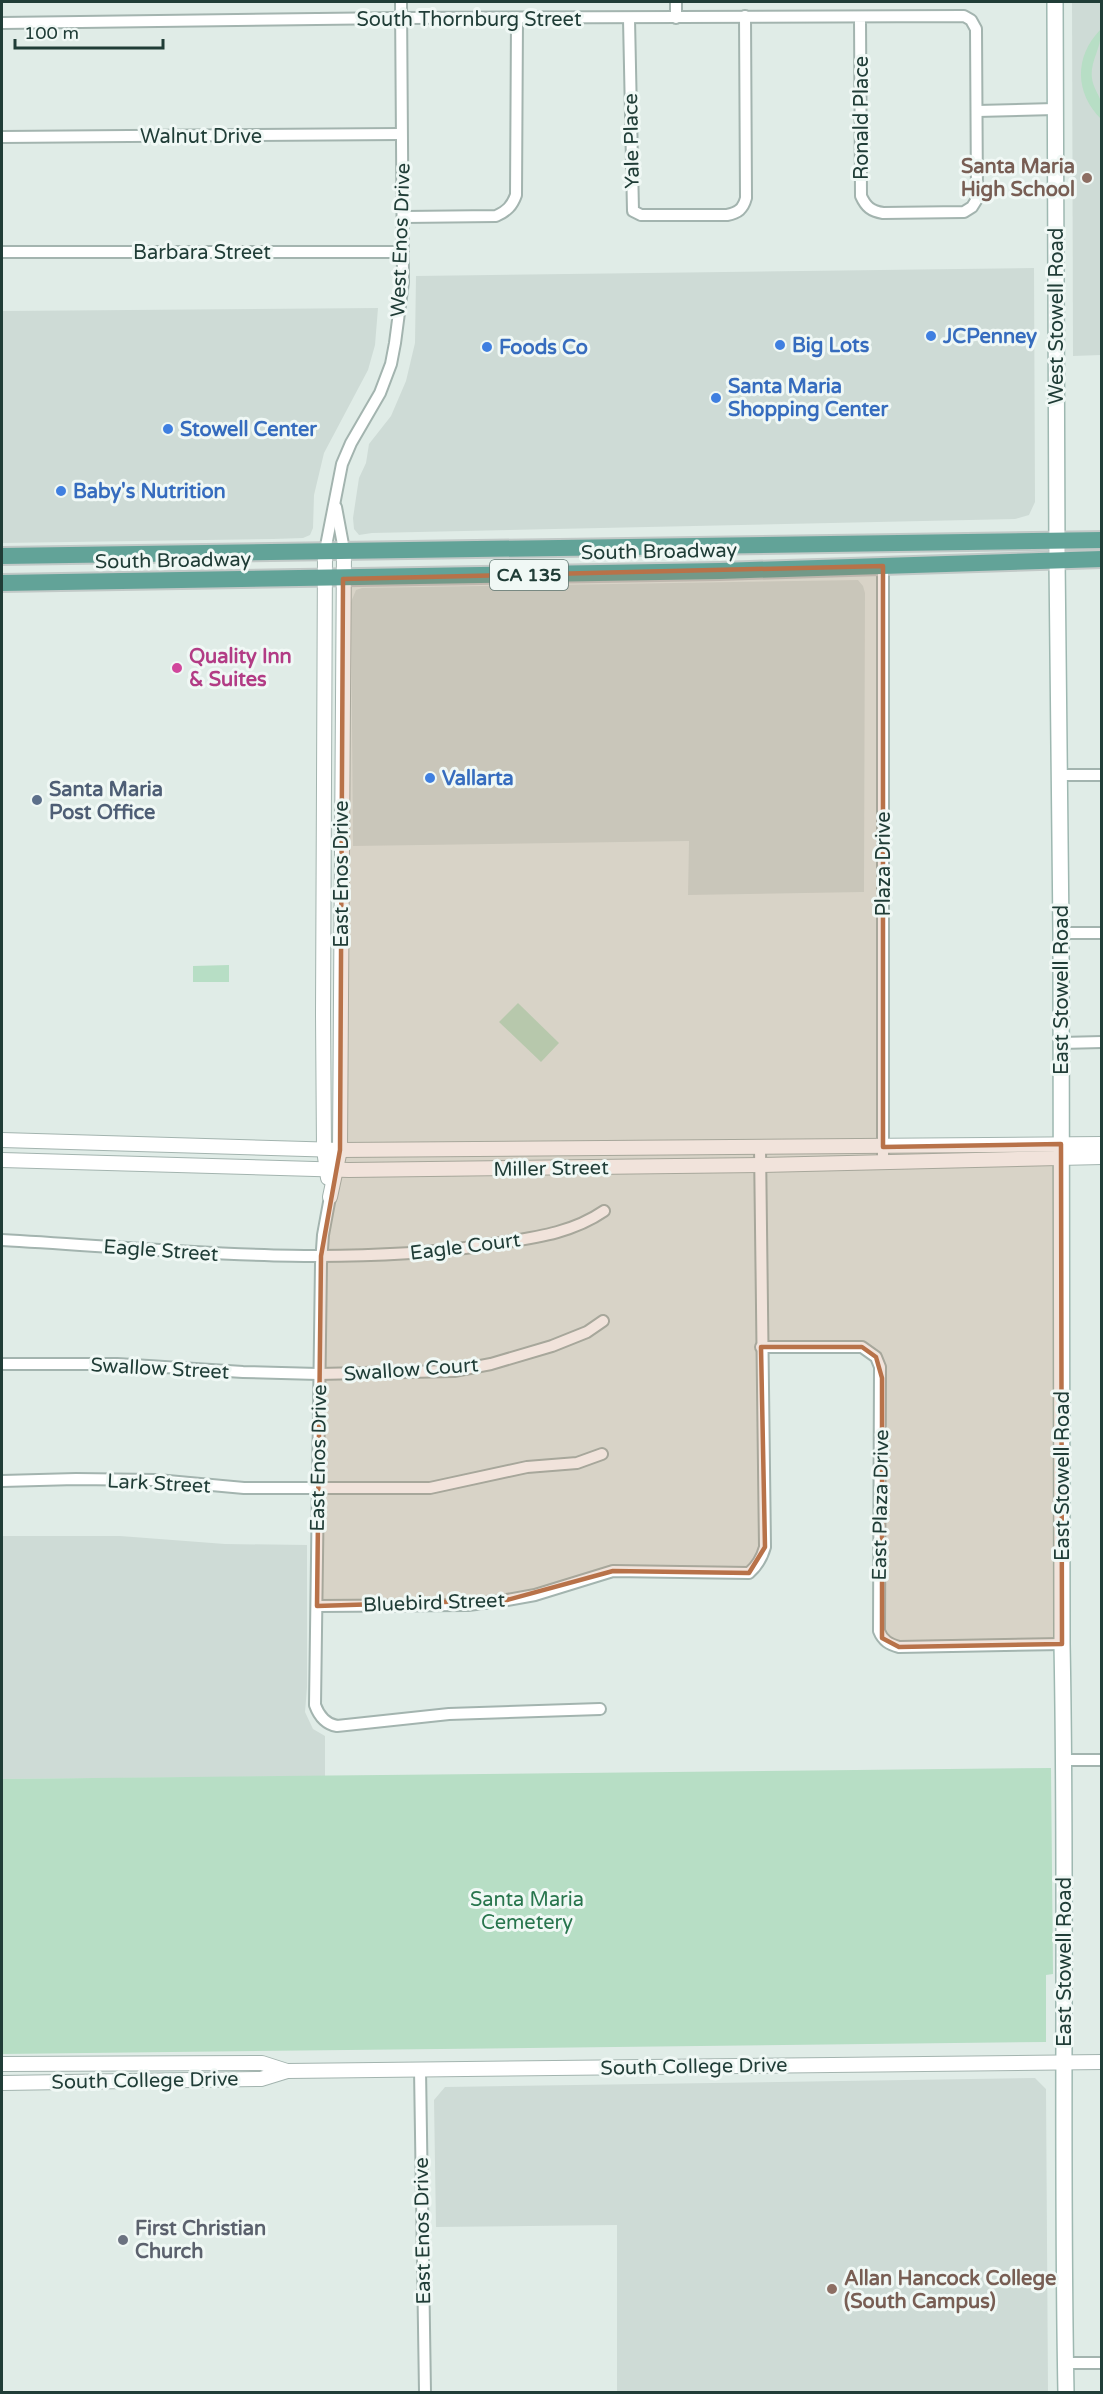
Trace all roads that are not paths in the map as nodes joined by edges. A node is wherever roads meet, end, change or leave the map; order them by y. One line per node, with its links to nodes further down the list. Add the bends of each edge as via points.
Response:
1 (401, 2): 5 (street, West Enos Drive)
2 (676, 2): 6 (street)
3 (1055, 2): 12 (main road, West Stowell Road)
4 (745, 16): 6 (street, South Thornburg Street); 7 (street, South Thornburg Street); 9 (street, Yale Place, via 746,198 743,207 727,215 641,215 633,211)
5 (401, 18): 8 (street, South Thornburg Street); 11 (street, South Thornburg Street); 14 (street, West Enos Drive)
6 (676, 18): 9 (street, South Thornburg Street)
7 (860, 18): 10 (street, South Thornburg Street, via 957,16); 13 (street, Ronald Place, via 861,196 866,206 883,213 964,212 972,207 977,199)
8 (517, 19): 9 (street, South Thornburg Street); 16 (street, via 513,204 496,216)
9 (629, 19)
10 (971, 20): 13 (street, Ronald Place, via 976,29)
11 (2, 23)
12 (1055, 109): 13 (street); 20 (main road, West Stowell Road)
13 (977, 111)
14 (401, 134): 15 (street, Walnut Drive); 16 (street, West Enos Drive)
15 (2, 137)
16 (404, 217): 18 (street, West Enos Drive)
17 (2, 252): 18 (street, Barbara Street)
18 (403, 252): 19 (street, West Enos Drive, via 403,282 391,364 380,393 345,456)
19 (334, 501): 22 (street, West Enos Drive); 23 (street, West Enos Drive)
20 (1057, 540): 21 (main road, South Broadway / CA 135); 23 (main road, South Broadway / CA 135); 25 (main road, West Stowell Road)
21 (1101, 540)
22 (325, 550): 23 (main road, South Broadway / CA 135); 24 (main road, South Broadway / CA 135); 28 (street, East Enos Drive)
23 (344, 550): 29 (street, East Enos Drive)
24 (2, 556)
25 (1056, 559): 26 (main road, South Broadway / CA 135); 27 (main road, South Broadway / CA 135); 31 (main road, East Stowell Road)
26 (1101, 559)
27 (883, 566): 29 (main road, South Broadway / CA 135); 40 (street, Plaza Drive)
28 (325, 579): 29 (main road, South Broadway / CA 135); 30 (main road, South Broadway / CA 135); 41 (street, East Enos Drive)
29 (343, 579): 42 (street, East Enos Drive)
30 (2, 583)
31 (1059, 775): 32 (street); 33 (main road, East Stowell Road)
32 (1101, 775)
33 (1061, 933): 34 (street); 35 (main road, East Stowell Road)
34 (1101, 933)
35 (1062, 1042): 36 (street); 43 (main road, East Stowell Road)
36 (1101, 1042)
37 (2, 1140): 41 (street, Miller Street)
38 (1101, 1144): 43 (street, Miller Street)
39 (759, 1147): 40 (street, Miller Street); 42 (street, Miller Street); 47 (street)
40 (883, 1147): 43 (street, Miller Street); 46 (street, Plaza Drive)
41 (324, 1150): 42 (street, Miller Street); 48 (street, East Enos Drive)
42 (340, 1150): 48 (street, East Enos Drive)
43 (1061, 1151): 44 (street, Miller Street); 46 (street, Miller Street); 61 (main road, East Stowell Road)
44 (1101, 1157)
45 (2, 1160): 48 (street, Miller Street)
46 (884, 1163): 47 (street, Miller Street)
47 (760, 1165): 48 (street, Miller Street); 54 (street)
48 (332, 1170): 49 (street, East Enos Drive)
49 (330, 1197): 52 (street, East Enos Drive)
50 (604, 1211): 52 (street, Eagle Court, via 586,1223 538,1237 448,1250)
51 (2, 1240): 52 (street, Eagle Street, via 227,1255)
52 (321, 1256): 56 (street, East Enos Drive)
53 (603, 1321): 56 (street, Swallow Court, via 576,1338 454,1371)
54 (761, 1347): 60 (street, Bluebird Street, via 765,1547 762,1558 749,1573 613,1571 535,1595 468,1605); 61 (street, East Plaza Drive, via 862,1347 876,1357 882,1378 882,1638 899,1647)
55 (2, 1364): 56 (street, Swallow Street, via 117,1364)
56 (318, 1374): 59 (street, East Enos Drive)
57 (602, 1455): 59 (street, Lark Street, via 577,1463 527,1467 430,1488)
58 (2, 1481): 59 (street, Lark Street, via 157,1480)
59 (317, 1490): 60 (street, East Enos Drive)
60 (317, 1606): 62 (street, East Enos Drive, via 315,1705 330,1725 449,1714)
61 (1062, 1644): 63 (main road, East Stowell Road)
62 (600, 1709)
63 (1064, 1760): 64 (street); 65 (main road, East Stowell Road)
64 (1101, 1760)
65 (1064, 2062): 66 (street, South College Drive); 68 (street, South College Drive); 72 (main road, East Stowell Road)
66 (1101, 2062)
67 (2, 2064): 69 (street, South College Drive, via 262,2063)
68 (420, 2069): 69 (street, South College Drive); 73 (street, East Enos Drive)
69 (287, 2071): 70 (street, South College Drive, via 261,2079)
70 (2, 2083)
71 (1101, 2362): 72 (street)
72 (1065, 2363): 74 (main road, East Stowell Road)
73 (425, 2392)
74 (1066, 2392)

